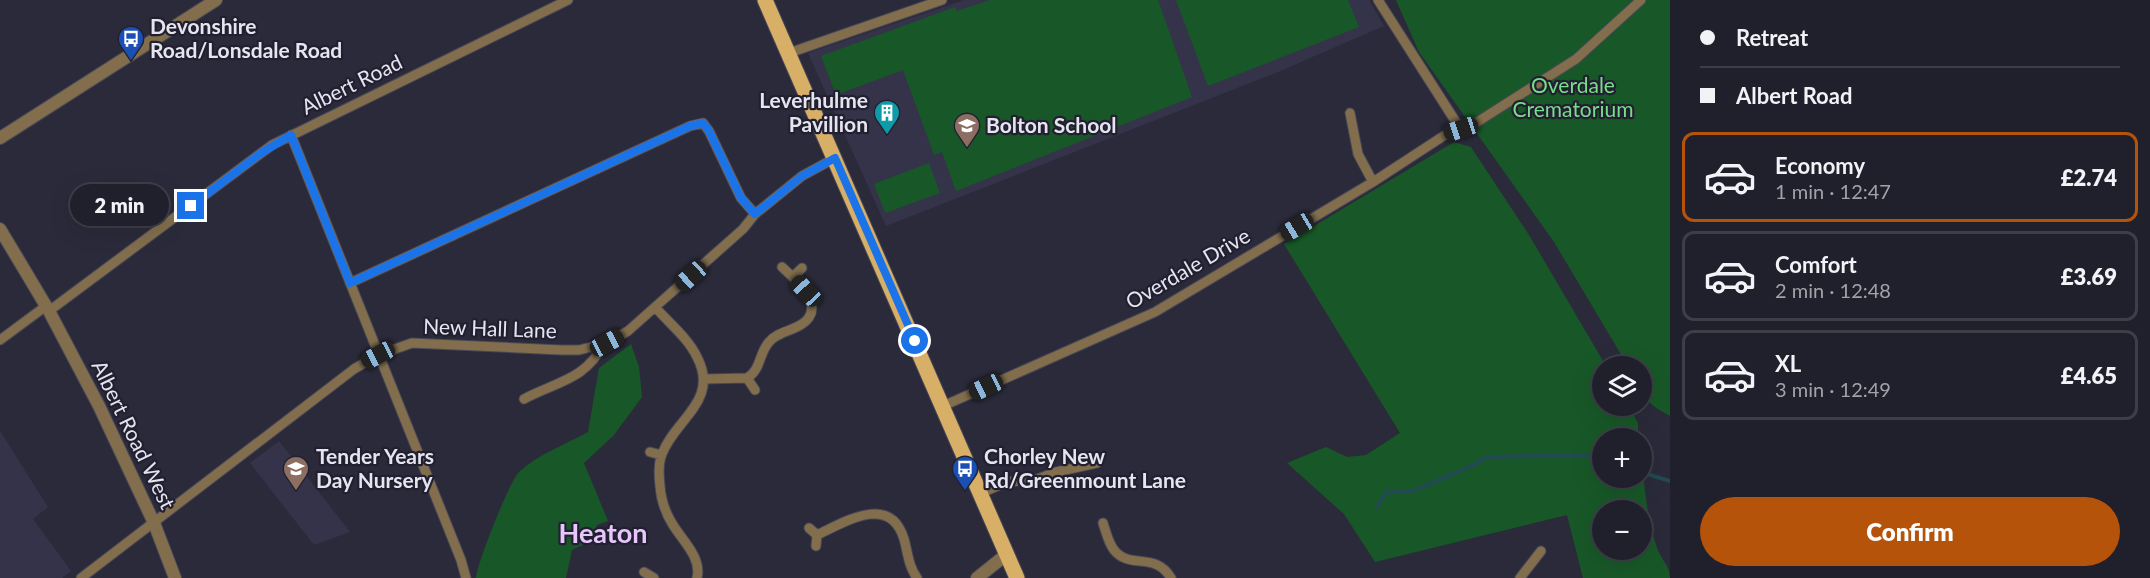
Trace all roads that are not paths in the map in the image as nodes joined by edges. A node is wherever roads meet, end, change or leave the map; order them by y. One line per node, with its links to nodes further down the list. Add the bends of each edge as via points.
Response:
1 (216, 0): 11 (street)
2 (568, 0): 10 (street, Albert Road)
3 (765, 0): 7 (main road)
4 (942, 0): 7 (street)
5 (1378, 0): 9 (street)
6 (1641, 0): 9 (street, Overdale Drive, via 1576,59)
7 (789, 53): 12 (main road)
8 (1350, 113): 13 (street, via 1358,154)
9 (1461, 129): 13 (street, Overdale Drive, via 1445,135)
10 (291, 135): 19 (street); 21 (street, Albert Road)
11 (0, 138)
12 (835, 158): 14 (street, New Hall Lane, via 802,176); 29 (main road)
13 (1373, 182): 29 (street, Overdale Drive, via 1155,312)
14 (755, 214): 19 (street, via 741,198 709,131 700,123); 20 (street, New Hall Lane)
15 (0, 229): 21 (street, Albert Road West)
16 (782, 267): 18 (street)
17 (802, 268): 18 (street)
18 (793, 277): 26 (street, via 806,291 811,313 803,323 771,339)
19 (350, 283): 24 (street)
20 (656, 307): 23 (street, New Hall Lane); 25 (street, via 693,350)
21 (48, 309): 22 (street, Albert Road); 36 (street, Albert Road West)
22 (0, 340)
23 (603, 344): 24 (street, New Hall Lane, via 561,350 412,344); 28 (street, via 597,357 578,374)
24 (378, 355): 36 (street, New Hall Lane, via 354,369); 46 (street)
25 (704, 378): 26 (street); 31 (street, via 700,399)
26 (747, 378): 27 (street)
27 (756, 390)
28 (524, 399)
29 (943, 406): 35 (main road)
30 (650, 452): 31 (street)
31 (662, 455): 48 (street, via 660,487 665,508 695,558)
32 (1097, 463): 33 (street)
33 (1065, 470): 34 (street); 35 (street, via 1038,479 1007,482)
34 (1068, 481)
35 (981, 493): 42 (main road)
36 (154, 523): 44 (street, New Hall Lane); 45 (street, Albert Road West)
37 (1103, 523): 52 (street, via 1120,556 1156,563)
38 (809, 528): 39 (street)
39 (817, 535): 40 (street); 49 (street, via 867,514 892,519 901,532)
40 (816, 546)
41 (1541, 551): 53 (street)
42 (1007, 554): 50 (street); 51 (main road)
43 (645, 572): 47 (street)
44 (81, 578)
45 (175, 578)
46 (466, 578)
47 (654, 578)
48 (697, 578)
49 (917, 578)
50 (977, 578)
51 (1017, 578)
52 (1171, 578)
53 (1520, 578)

